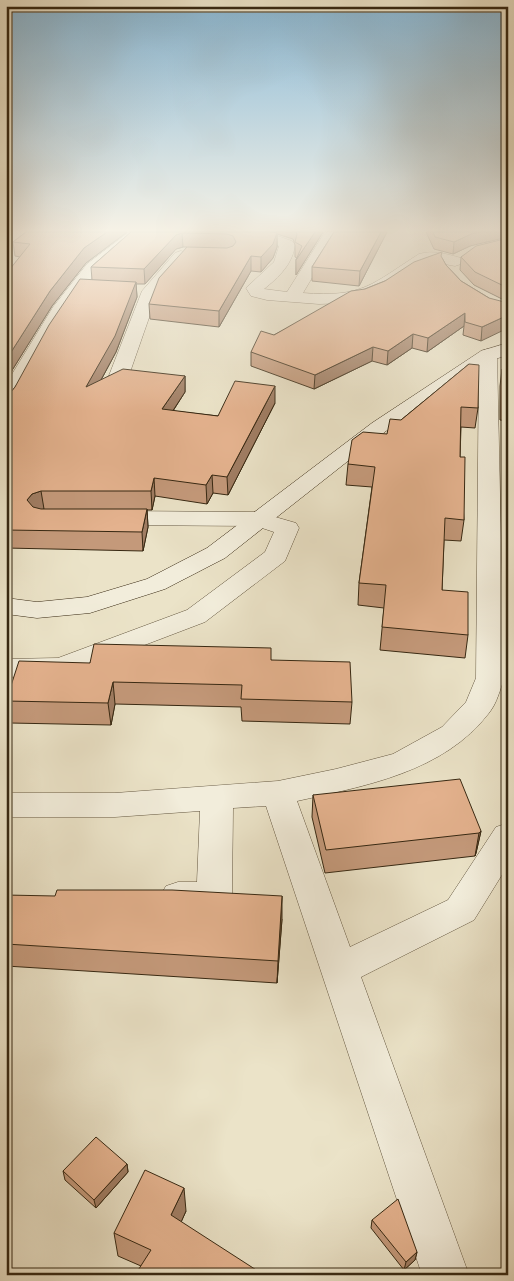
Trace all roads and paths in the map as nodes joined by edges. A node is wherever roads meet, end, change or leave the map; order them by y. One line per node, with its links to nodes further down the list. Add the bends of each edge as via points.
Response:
1 (150, 291): 8 (street)
2 (73, 292): 9 (street, via 50,323)
3 (257, 292): 6 (street)
4 (295, 292): 6 (street)
5 (370, 292): 6 (street, via 332,300)
6 (292, 297)
7 (498, 352): 11 (street, via 379,427); 14 (street, via 490,678 479,706 453,734 403,762)
8 (118, 378)
9 (6, 403)
10 (93, 518): 11 (street)
11 (258, 519): 12 (street, via 216,553 156,584 90,605 37,610); 13 (street, via 287,528 276,556 196,616 61,667)
12 (6, 606)
13 (6, 668)
14 (278, 793): 15 (street); 19 (street)
15 (217, 797): 16 (street, via 115,805); 18 (street, via 214,896)
16 (6, 804)
17 (508, 836): 19 (street, via 461,910)
18 (144, 896)
19 (340, 970): 20 (street)
20 (446, 1275)

